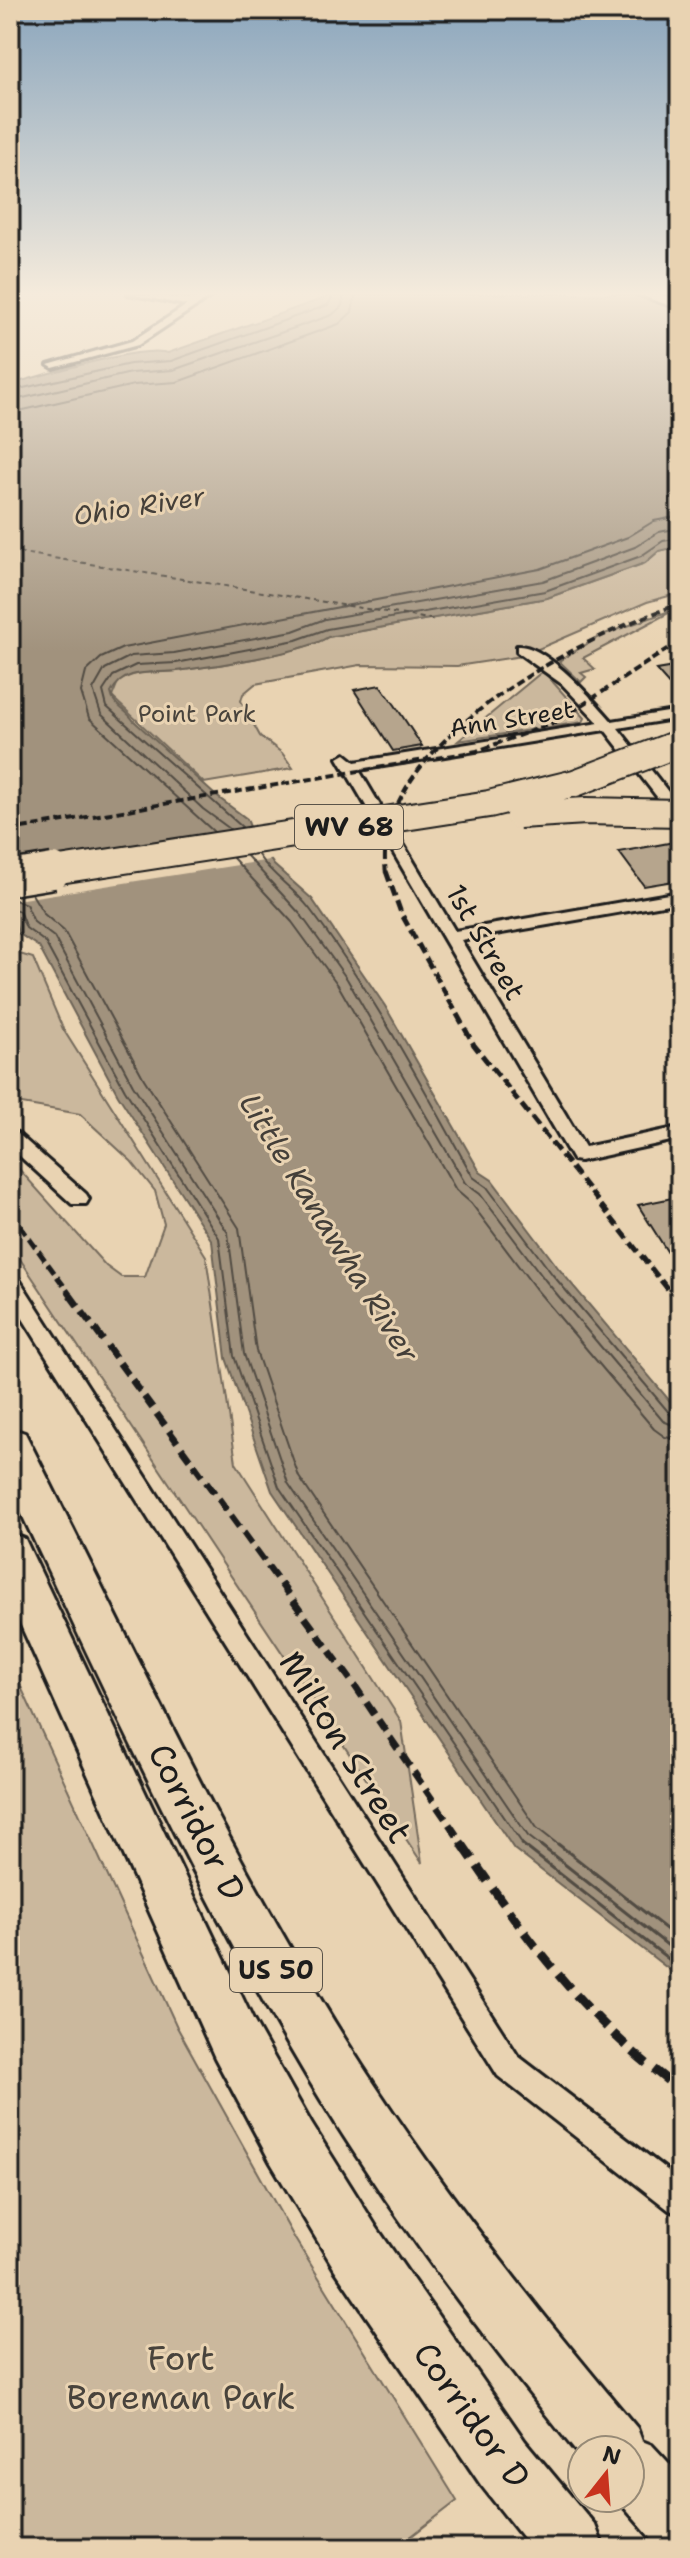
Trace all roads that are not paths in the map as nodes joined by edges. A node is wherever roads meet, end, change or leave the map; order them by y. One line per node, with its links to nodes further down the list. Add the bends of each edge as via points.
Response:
1 (522, 649): 3 (street, via 547,663)
2 (680, 714): 3 (street, Ann Street)
3 (606, 727): 5 (street, Ann Street); 6 (street)
4 (680, 743): 7 (highway, WV 68, bridge, via 575,783 489,804)
5 (348, 762): 10 (street, 1st Street)
6 (680, 815): 8 (highway, WV 68, bridge, via 528,814)
7 (10, 878)
8 (10, 893)
9 (680, 897): 10 (street)
10 (453, 936): 11 (street, 1st Street, via 580,1155)
11 (680, 1133)
12 (10, 1137): 13 (street)
13 (79, 1199)
14 (10, 1281): 17 (street, Milton Street, via 508,2066)
15 (10, 1445): 18 (highway, Corridor D / US 50, via 259,1943 347,2092 446,2237)
16 (10, 1552): 21 (highway, Corridor D / US 50, via 234,2039 291,2143 356,2249 494,2451)
17 (680, 2199)
18 (602, 2434)
19 (646, 2485): 20 (highway)
20 (680, 2522)
21 (572, 2548)

